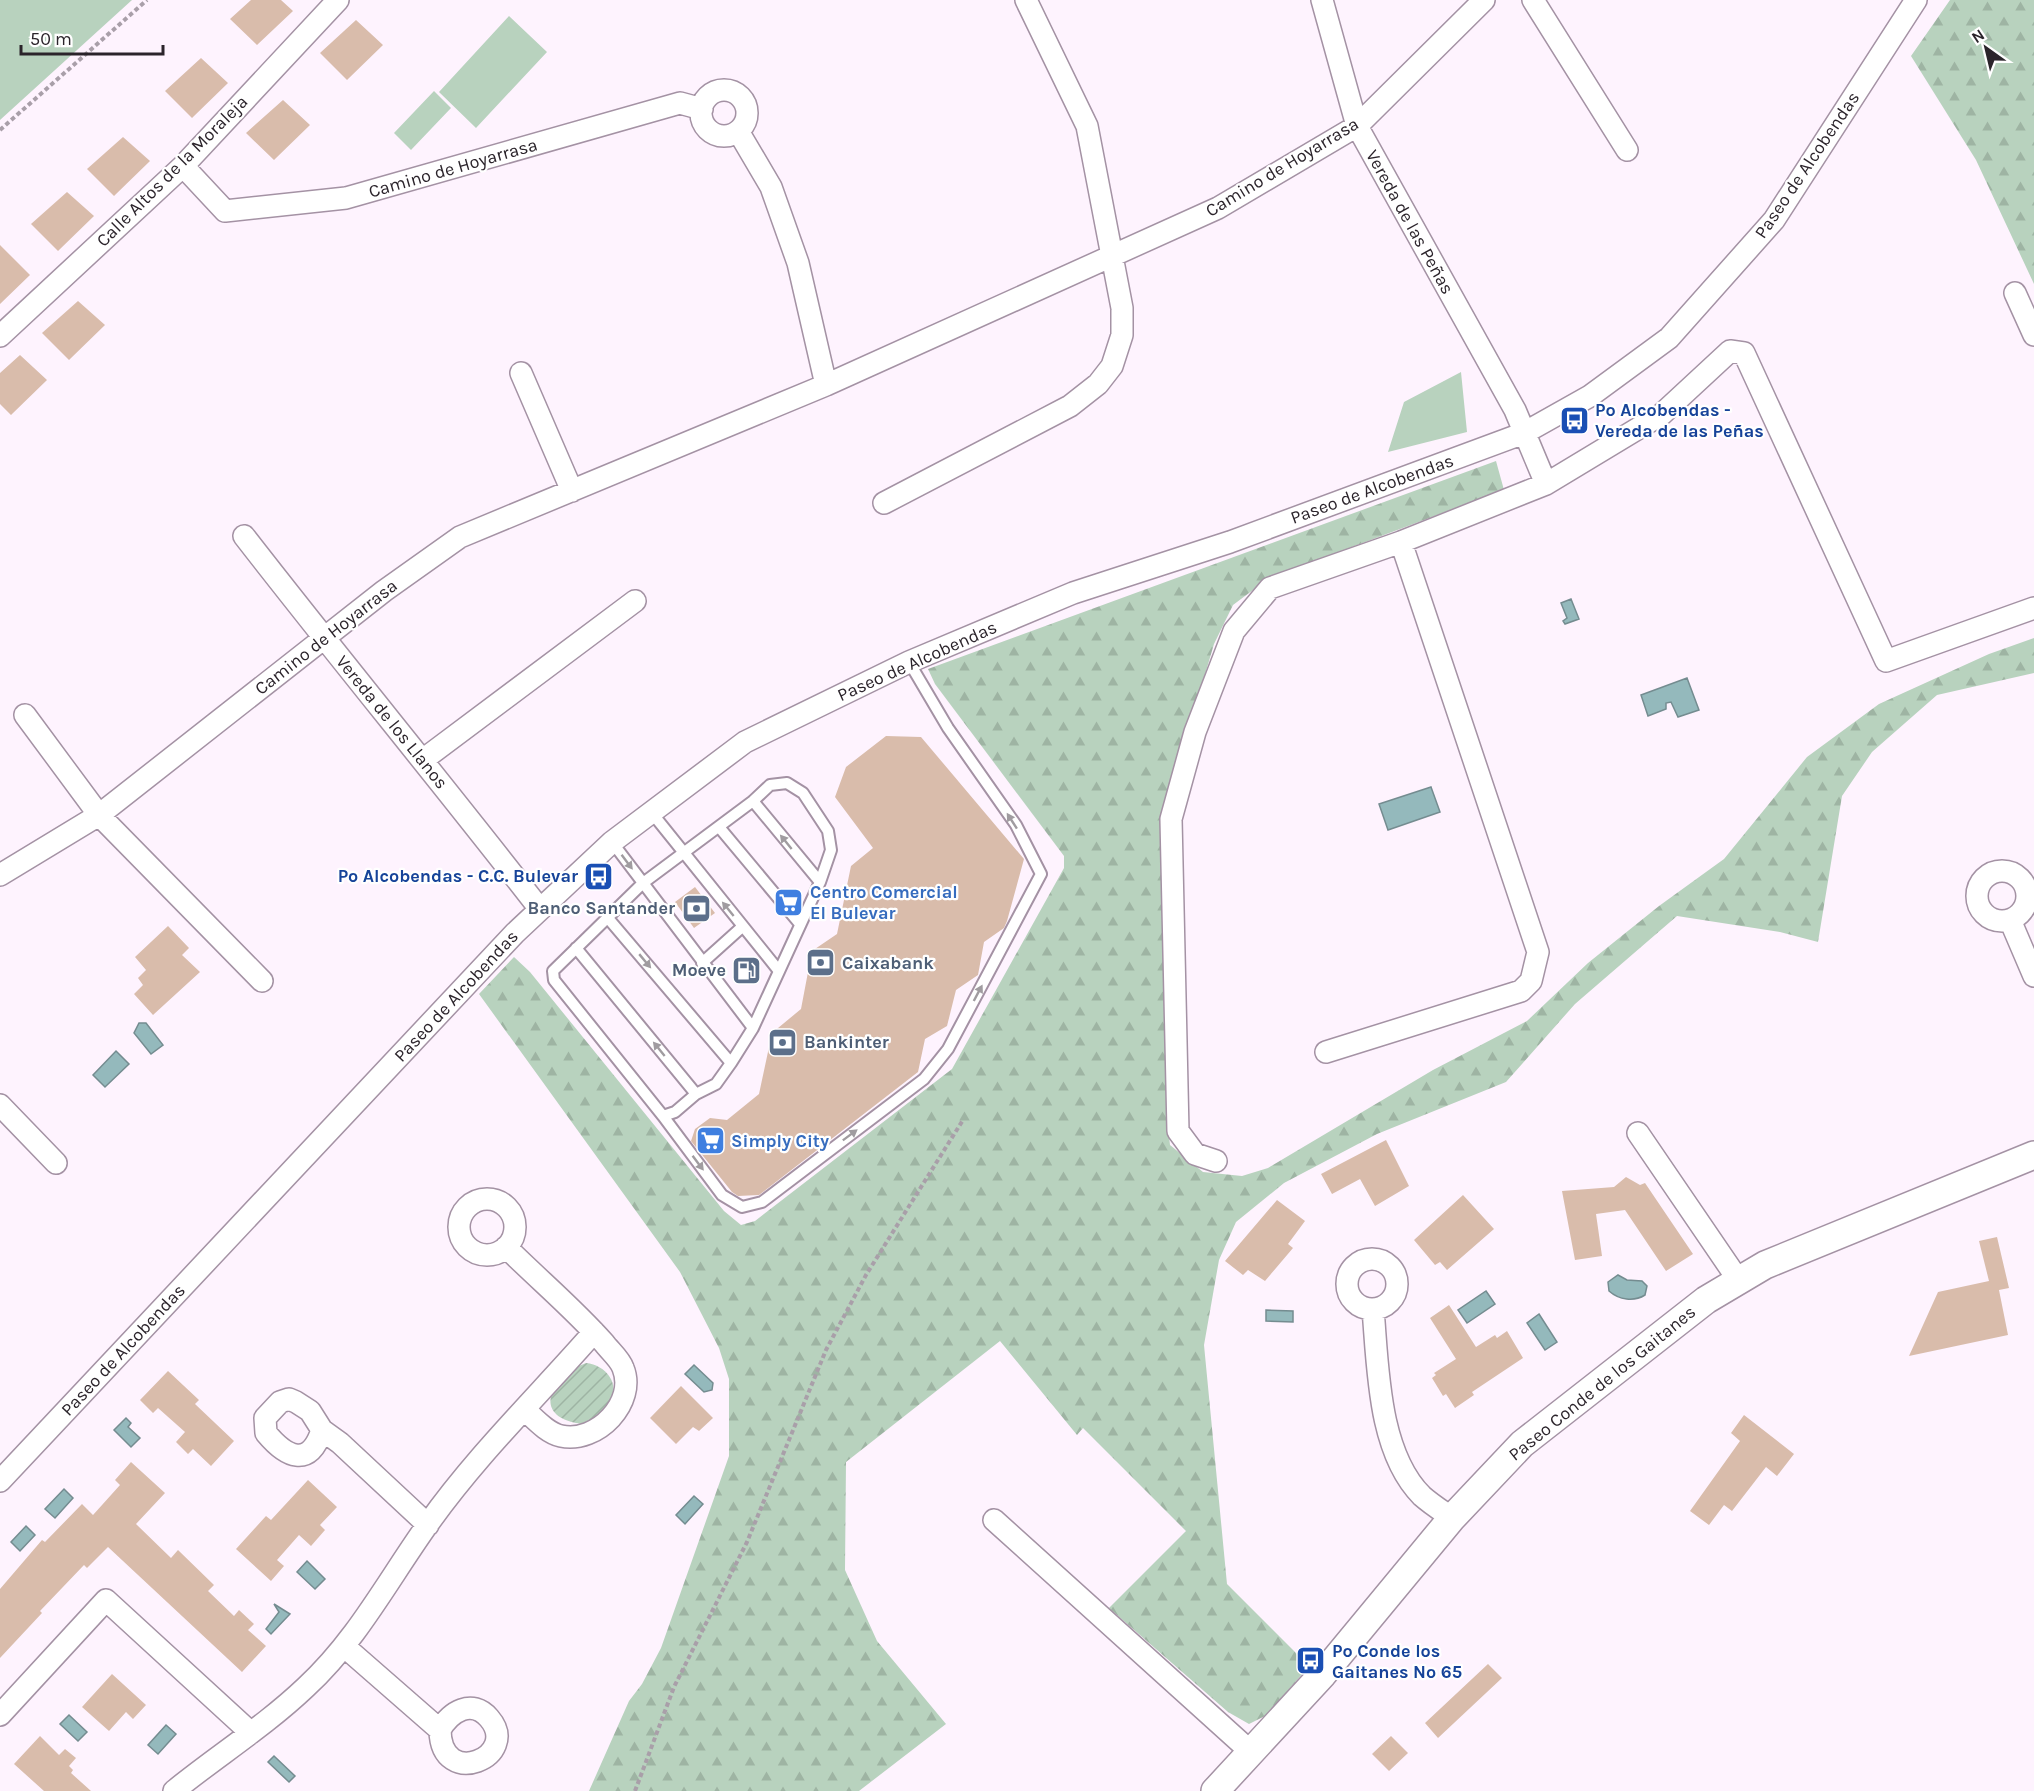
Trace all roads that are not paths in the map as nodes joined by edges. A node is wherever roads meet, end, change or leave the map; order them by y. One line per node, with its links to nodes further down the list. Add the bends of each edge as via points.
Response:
1 (338, 0): 11 (street, Calle Altos de la Moraleja)
2 (1026, 0): 12 (street, via 1087,126)
3 (1322, 0): 8 (street, Vereda de las Peñas)
4 (1484, 0): 8 (street, Camino de Hoyarrasa)
5 (1533, 0): 10 (street)
6 (1916, 0): 18 (street, Paseo de Alcobendas, via 1774,220 1669,338 1590,396)
7 (702, 110): 9 (street, via 702,118 712,133 730,135); 9 (street, via 705,101 719,90 736,93 747,107 744,124); 11 (street, Camino de Hoyarrasa, via 680,102 346,198 225,211)
8 (1357, 126): 12 (street, Camino de Hoyarrasa, via 1218,208); 18 (street, Vereda de las Peñas, via 1515,410)
9 (738, 131): 17 (street, via 771,187 798,263)
10 (1627, 150)
11 (183, 166): 15 (street, Calle Altos de la Moraleja)
12 (1112, 257): 17 (street, Camino de Hoyarrasa); 21 (street, via 1122,308 1122,335 1112,366 1098,384 1070,406)
13 (2015, 293): 14 (street)
14 (2034, 335)
15 (0, 336)
16 (521, 373): 20 (street)
17 (826, 385): 20 (street, Camino de Hoyarrasa)
18 (1524, 433): 19 (street, Vereda de las Peñas); 27 (street, Paseo de Alcobendas, via 1230,542 1073,593)
19 (1546, 484): 23 (street); 25 (street, via 1662,414 1730,351 1744,353 1886,661)
20 (572, 491): 26 (street, Camino de Hoyarrasa, via 460,537)
21 (884, 503)
22 (244, 536): 26 (street, Vereda de los Llanos)
23 (1401, 542): 50 (street, via 1538,952 1531,981 1521,991); 57 (street, via 1270,588 1234,631 1195,732 1171,819 1178,1131 1195,1154)
24 (635, 601): 29 (street)
25 (2034, 608)
26 (324, 639): 29 (street, Vereda de los Llanos); 32 (street, Camino de Hoyarrasa)
27 (909, 662): 31 (street, Paseo de Alcobendas, via 746,742); 54 (lane, one-way to 27, via 722,1195 742,1207 751,1206 762,1202 924,1079 948,1049 1041,874 1016,825 948,729)
28 (25, 716): 32 (street)
29 (424, 759): 39 (street, Vereda de los Llanos)
30 (753, 801): 33 (lane); 37 (lane, one-way to 30); 37 (lane, via 770,786 787,783 803,794 828,831 831,850)
31 (652, 813): 34 (street, Paseo de Alcobendas); 35 (lane)
32 (99, 815): 36 (street, Camino de Hoyarrasa); 48 (street)
33 (719, 827): 35 (lane); 42 (lane)
34 (612, 842): 38 (lane, one-way to 38); 39 (street, Paseo de Alcobendas)
35 (683, 853): 38 (lane); 43 (lane, one-way to 35)
36 (0, 875)
37 (820, 882): 42 (lane)
38 (643, 883): 40 (lane); 45 (lane)
39 (539, 908): 65 (street, Paseo de Alcobendas)
40 (607, 917): 44 (lane); 51 (lane, one-way to 51)
41 (2010, 920): 47 (street)
42 (800, 924): 46 (lane)
43 (742, 927): 45 (lane); 46 (lane)
44 (576, 948): 52 (lane, one-way to 44); 54 (lane, via 553,971 554,980)
45 (702, 963): 49 (lane)
46 (778, 971): 49 (lane)
47 (2034, 976)
48 (262, 981)
49 (753, 1028): 51 (lane)
50 (1326, 1052)
51 (731, 1063): 52 (lane, via 716,1084)
52 (696, 1094): 54 (lane, via 675,1112)
53 (0, 1105): 58 (street)
54 (663, 1116)
55 (1638, 1133): 60 (street)
56 (2034, 1155): 60 (street, Paseo Conde de los Gaitanes, via 1765,1265)
57 (1216, 1161)
58 (56, 1163)
59 (506, 1247): 62 (street)
60 (1739, 1281): 66 (street, Paseo Conde de los Gaitanes, via 1706,1300 1522,1444)
61 (1373, 1309): 66 (street, via 1380,1400 1389,1434 1406,1474 1422,1496)
62 (594, 1332): 63 (street); 63 (street, via 623,1366 626,1395 618,1409 593,1431 574,1437 560,1436)
63 (525, 1410): 68 (street, via 487,1447)
64 (322, 1430): 68 (street)
65 (2, 1474)
66 (1452, 1518): 73 (street, Paseo Conde de los Gaitanes, via 1323,1674)
67 (994, 1520): 73 (street)
68 (428, 1525): 69 (street)
69 (345, 1647): 71 (street); 72 (street, via 306,1687)
70 (0, 1715): 72 (street, via 106,1600)
71 (440, 1730)
72 (251, 1733): 74 (street)
73 (1251, 1752): 75 (street, Paseo Conde de los Gaitanes)
74 (174, 1791)
75 (1215, 1791)

